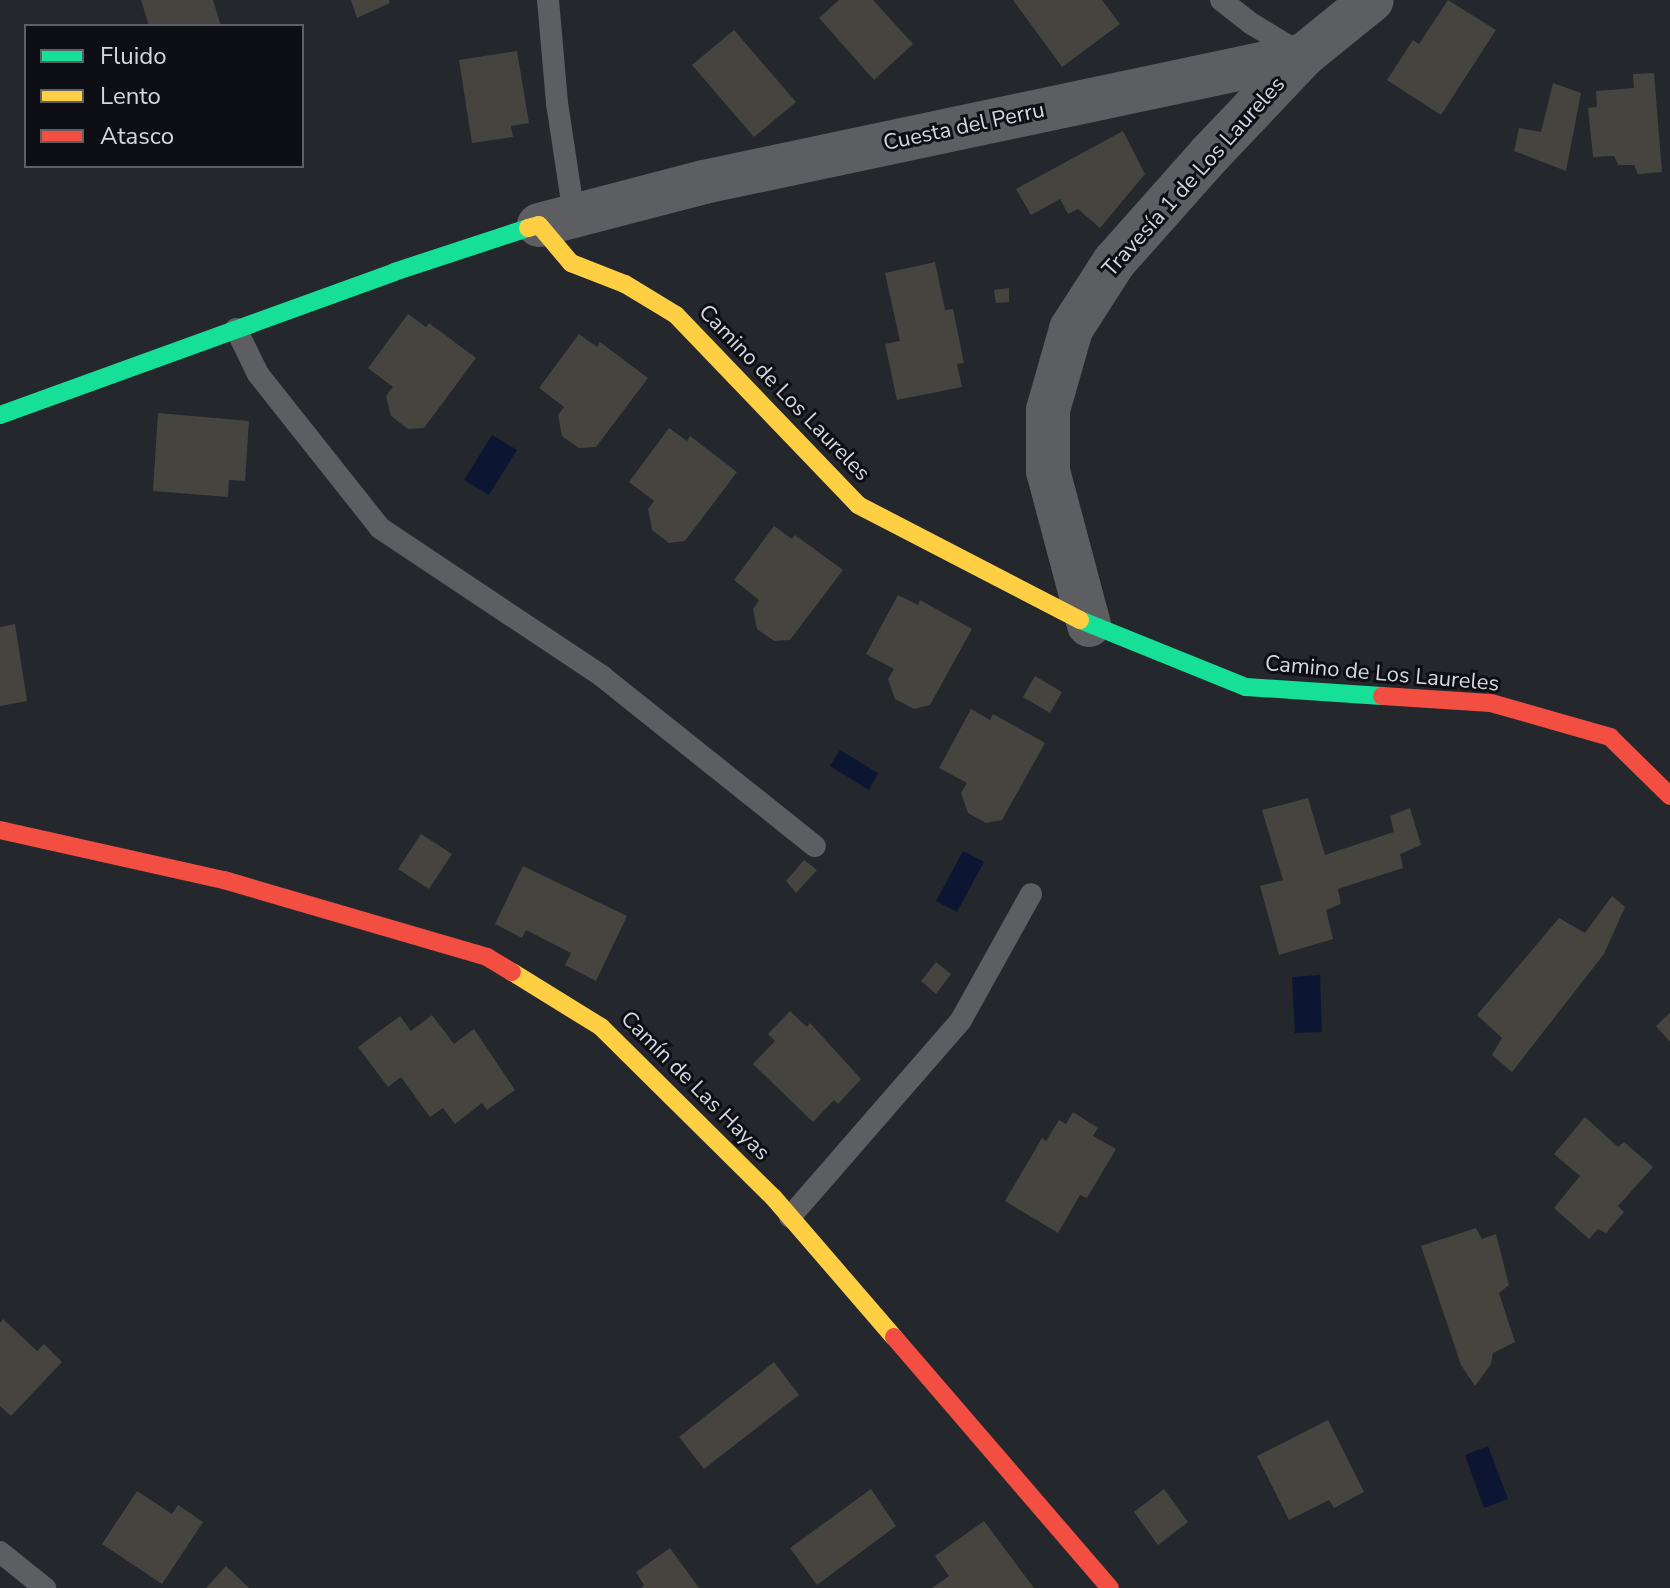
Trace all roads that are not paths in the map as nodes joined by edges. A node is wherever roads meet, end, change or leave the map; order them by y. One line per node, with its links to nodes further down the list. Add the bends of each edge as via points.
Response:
1 (548, 0): 5 (lane, via 557,103)
2 (1221, 0): 4 (lane)
3 (1372, 0): 4 (street, Cuesta del Perru)
4 (1304, 55): 5 (street, Cuesta del Perru, via 704,182); 8 (street, Travesía 1 de Los Laureles, via 1114,262 1071,329 1048,410 1048,471)
5 (557, 220): 6 (street); 8 (street, Camino de Los Laureles, via 571,263 625,284 676,315 858,505)
6 (236, 329): 7 (street); 11 (lane, via 258,374 380,528 603,677)
7 (0, 415)
8 (1089, 625): 9 (street, Camino de Los Laureles, via 1246,687 1491,703 1610,737)
9 (1670, 796)
10 (0, 830): 13 (street, Camín de Las Hayas, via 224,880 487,957 601,1027)
11 (815, 846)
12 (1031, 894): 13 (lane, via 961,1020)
13 (790, 1217): 16 (street, Camín de Las Hayas)
14 (0, 1552): 15 (lane)
15 (45, 1588)
16 (1110, 1588)

